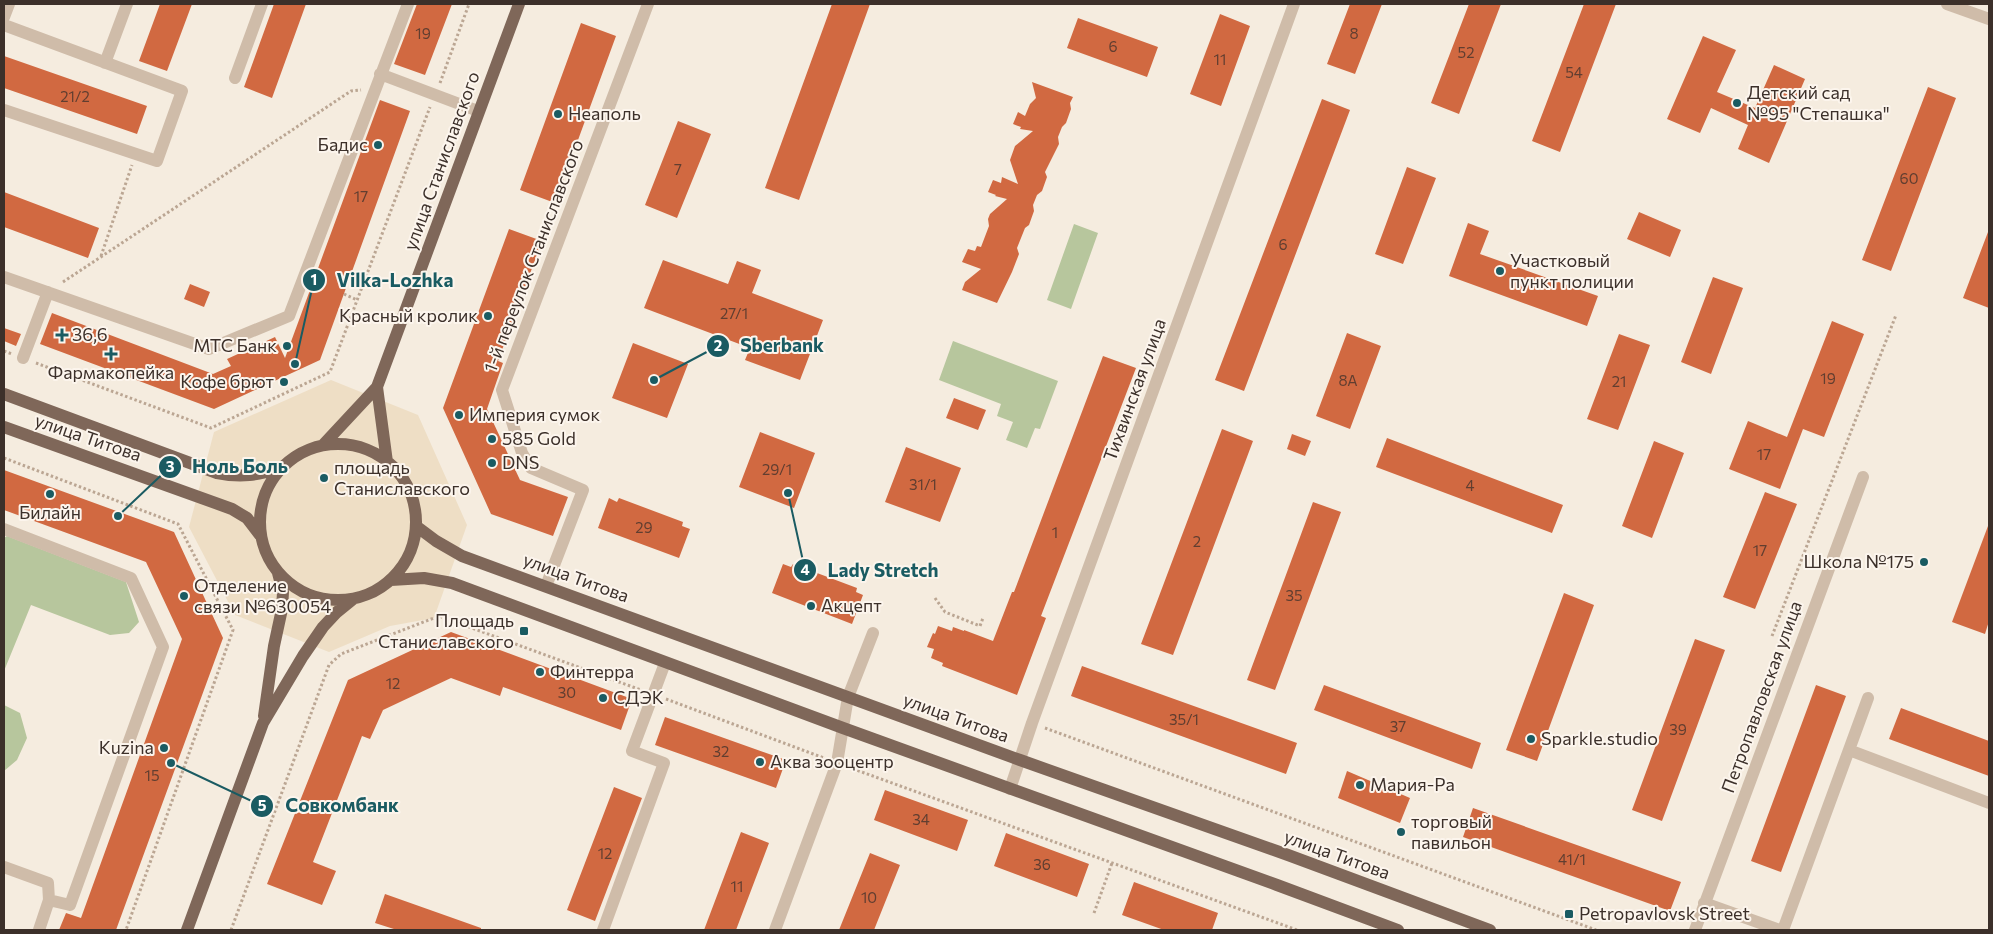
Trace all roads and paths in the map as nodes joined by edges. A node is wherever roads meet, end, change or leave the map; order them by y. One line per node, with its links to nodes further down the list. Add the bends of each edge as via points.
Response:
1 (9, 4): 10 (street)
2 (127, 4): 13 (street)
3 (262, 4): 15 (street)
4 (408, 4): 14 (street)
5 (470, 4): 17 (path)
6 (519, 4): 19 (main road, улица Станиславского)
7 (648, 4): 41 (street, 1-й переулок Станиславского, via 502,390 522,452 531,468 583,490)
8 (1294, 4): 55 (street, Тихвинская улица)
9 (1947, 4): 11 (street)
10 (4, 17)
11 (1989, 19)
12 (4, 25): 13 (street)
13 (105, 63): 20 (street, via 182,91 158,162)
14 (380, 74): 16 (street); 17 (street)
15 (235, 78)
16 (374, 89): 21 (path, via 351,91); 23 (street, via 289,316 209,349)
17 (435, 95): 19 (street); 25 (path)
18 (4, 110): 20 (street)
19 (478, 111): 29 (main road, улица Станиславского)
20 (136, 154): 21 (path)
21 (101, 257): 23 (path)
22 (4, 277): 23 (street)
23 (48, 292): 28 (street)
24 (344, 294): 25 (path)
25 (357, 300): 28 (path, via 330,372 211,428)
26 (1896, 315): 46 (path)
27 (4, 351): 28 (path)
28 (23, 358)
29 (377, 387): 32 (main road); 33 (main road)
30 (4, 394): 34 (main road, улица Титова, via 217,473 239,477)
31 (4, 427): 38 (main road, улица Титова, via 232,509 247,518)
32 (323, 445): 33 (main road, via 357,447); 34 (main road, via 301,454)
33 (387, 462): 36 (main road, via 404,482 414,503)
34 (281, 468): 38 (main road, via 262,504)
35 (1863, 477): 62 (street, Петропавловская улица)
36 (416, 526): 40 (main road, via 408,554); 41 (main road, улица Титова, via 462,556)
37 (4, 529): 61 (street, via 131,578 163,647 70,906)
38 (260, 535): 39 (main road)
39 (278, 573): 43 (main road, via 313,596 334,601); 51 (main road, via 283,592 282,609)
40 (391, 580): 43 (main road, via 375,591); 47 (main road, via 424,578 452,583)
41 (546, 586): 49 (main road, улица Титова)
42 (935, 598): 44 (path, via 945,612 980,626)
43 (353, 599): 51 (main road, via 323,627)
44 (983, 618)
45 (873, 633): 49 (street)
46 (1772, 636)
47 (665, 663): 48 (street); 52 (main road)
48 (654, 695): 56 (path); 66 (path, via 439,616 341,654 329,665); 67 (street, via 632,751 664,764)
49 (848, 697): 52 (street); 55 (main road, улица Титова)
50 (1868, 698): 54 (street)
51 (263, 723): 65 (main road)
52 (843, 728): 56 (street); 57 (main road)
53 (1044, 728): 72 (path)
54 (1849, 750): 58 (street); 74 (street)
55 (1020, 760): 57 (street, Тихвинская улица); 71 (main road, улица Титова)
56 (837, 763): 59 (path); 68 (street)
57 (1010, 788): 70 (main road)
58 (1989, 803)
59 (1112, 863): 63 (path); 69 (path)
60 (4, 867): 61 (street, via 48,883)
61 (49, 900): 64 (street)
62 (1704, 903): 73 (street, Петропавловская улица); 74 (street)
63 (1094, 913)
64 (39, 930)
65 (187, 930)
66 (231, 930)
67 (603, 930)
68 (776, 930)
69 (1297, 930)
70 (1398, 930)
71 (1490, 930)
72 (1596, 930)
73 (1695, 930)
74 (1781, 930)

